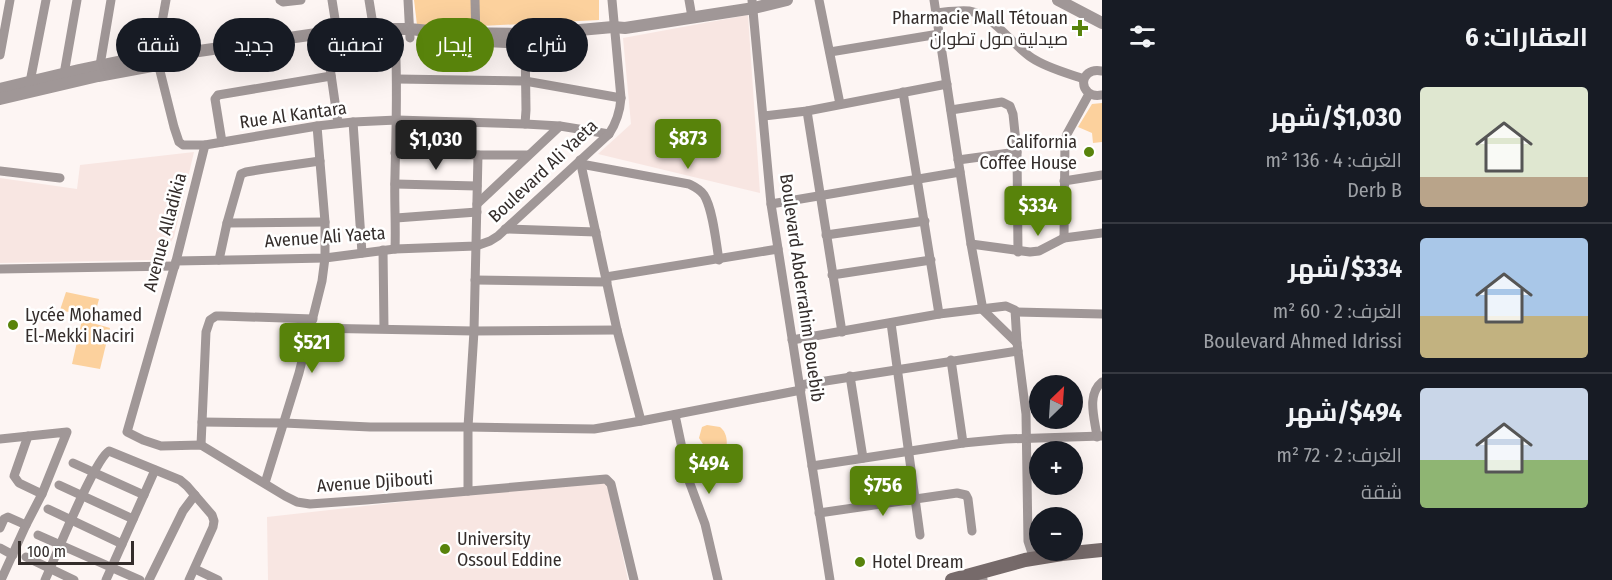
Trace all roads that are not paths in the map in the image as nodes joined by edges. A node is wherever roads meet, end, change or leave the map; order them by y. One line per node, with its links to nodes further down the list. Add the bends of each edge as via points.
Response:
1 (10, 0): 36 (street)
2 (46, 0): 49 (street)
3 (76, 0): 44 (street)
4 (111, 0): 39 (street)
5 (166, 0): 21 (street)
6 (280, 0): 7 (street)
7 (301, 0)
8 (332, 0): 22 (street)
9 (369, 0): 23 (street)
10 (408, 0): 29 (street)
11 (475, 0): 24 (street)
12 (612, 0): 26 (street, Boulevard Ali Yaeta)
13 (688, 0): 20 (street)
14 (788, 0): 18 (street)
15 (819, 0): 34 (street)
16 (934, 0): 19 (street)
17 (1058, 0): 25 (street)
18 (753, 4): 20 (street); 60 (street, Boulevard Abderrahim Bouebib)
19 (936, 13): 31 (street); 47 (street, via 978,14 1038,62)
20 (692, 17): 26 (street)
21 (163, 18)
22 (332, 18)
23 (372, 18)
24 (476, 18)
25 (1102, 23)
26 (618, 30): 27 (street); 55 (street, Boulevard Ali Yaeta)
27 (588, 33)
28 (404, 34): 29 (street)
29 (410, 34): 30 (street); 32 (street)
30 (416, 34)
31 (939, 34): 34 (street); 50 (street)
32 (404, 35)
33 (307, 40): 35 (street)
34 (830, 52): 57 (street)
35 (201, 54)
36 (0, 55)
37 (116, 68): 39 (street)
38 (1102, 70): 47 (street, via 1092,70)
39 (99, 71): 44 (street); 56 (street)
40 (160, 72): 69 (street, Rue Al Kantara, via 182,145)
41 (331, 72): 45 (street)
42 (397, 72): 46 (street)
43 (525, 72): 48 (street)
44 (64, 74): 49 (street)
45 (331, 76): 63 (street); 68 (street, via 218,94 215,99)
46 (397, 79): 48 (street); 61 (street)
47 (1084, 79): 53 (street)
48 (525, 81): 55 (street); 64 (street)
49 (30, 82): 51 (street)
50 (947, 84): 52 (street); 58 (street)
51 (0, 90)
52 (903, 92): 57 (street); 81 (street)
53 (1089, 94): 54 (street); 82 (street, via 1065,140)
54 (1102, 95)
55 (621, 98): 67 (street, Boulevard Ali Yaeta, via 617,122)
56 (0, 99)
57 (840, 104): 59 (street)
58 (951, 110): 70 (street, via 1007,103 1013,114); 74 (street)
59 (807, 111): 60 (street); 85 (street)
60 (764, 116): 86 (street, Boulevard Abderrahim Bouebib)
61 (397, 120): 62 (street, Rue Al Kantara); 64 (street, Rue Al Kantara); 71 (street)
62 (353, 122): 63 (street, Rue Al Kantara); 103 (street)
63 (338, 123): 65 (street, Rue Al Kantara)
64 (525, 124): 66 (street, Rue Al Kantara)
65 (317, 126): 68 (street, Rue Al Kantara); 75 (street)
66 (561, 126): 67 (street, Rue Al Kantara); 73 (street)
67 (609, 134): 76 (street, Boulevard Ali Yaeta)
68 (222, 142): 69 (street, Rue Al Kantara)
69 (205, 145): 108 (street, Avenue Alladikia)
70 (1017, 152): 74 (street); 102 (street)
71 (395, 153): 72 (street); 83 (street)
72 (478, 155): 73 (street); 84 (street)
73 (528, 155): 87 (street)
74 (958, 159): 78 (street)
75 (320, 161): 90 (street); 91 (street, via 241,174)
76 (581, 162): 92 (street, Boulevard Ali Yaeta); 93 (street); 106 (street, via 699,189 709,206)
77 (0, 171): 80 (street)
78 (960, 172): 81 (street); 97 (street)
79 (1102, 175): 82 (street)
80 (60, 178)
81 (916, 179): 85 (street); 89 (street)
82 (1064, 182): 96 (street)
83 (394, 184): 84 (street); 88 (street)
84 (477, 186): 87 (street)
85 (820, 195): 86 (street); 95 (street)
86 (771, 204): 100 (street, Boulevard Abderrahim Bouebib)
87 (477, 208): 88 (street); 98 (street)
88 (396, 218): 99 (street)
89 (925, 221): 95 (street); 107 (street)
90 (325, 222): 91 (street); 104 (street)
91 (227, 223): 105 (street)
92 (505, 229): 93 (street); 98 (street, Boulevard Ali Yaeta)
93 (596, 232): 112 (street)
94 (1102, 232): 96 (street)
95 (826, 235): 110 (street)
96 (1064, 238): 102 (street, via 1039,251)
97 (971, 244): 102 (street); 113 (street)
98 (476, 246): 99 (street, Avenue Ali Yaeta); 111 (street)
99 (395, 249): 101 (street, Avenue Ali Yaeta)
100 (778, 249): 106 (street); 123 (street, Boulevard Abderrahim Bouebib)
101 (384, 250): 103 (street, Avenue Ali Yaeta); 119 (street)
102 (1018, 252)
103 (362, 253): 104 (street, Avenue Ali Yaeta)
104 (325, 258): 105 (street, Avenue Ali Yaeta); 117 (street)
105 (219, 260): 108 (street, Avenue Ali Yaeta)
106 (719, 260): 112 (street)
107 (931, 260): 110 (street); 115 (street)
108 (176, 263): 109 (street, Avenue Ali Yaeta); 140 (street, Avenue Alladikia, via 127,432 161,446)
109 (0, 269)
110 (832, 275): 122 (street)
111 (475, 280): 112 (street); 121 (street)
112 (607, 280): 120 (street)
113 (983, 310): 114 (street, via 1012,307); 115 (street); 124 (street)
114 (1017, 312): 116 (street); 124 (street)
115 (939, 314): 118 (street)
116 (1102, 314)
117 (311, 323): 119 (street); 132 (street, via 221,316 211,319 206,332); 133 (street)
118 (891, 323): 122 (street); 126 (street)
119 (384, 328): 121 (street)
120 (616, 330): 121 (street); 131 (street)
121 (474, 331): 134 (street)
122 (842, 332): 123 (street)
123 (792, 340): 129 (street, Boulevard Abderrahim Bouebib)
124 (1018, 347): 125 (street); 138 (street)
125 (951, 360): 126 (street); 139 (street)
126 (897, 369): 127 (street); 141 (street)
127 (850, 376): 129 (street); 142 (street)
128 (1102, 382): 136 (street, via 1092,397)
129 (800, 388): 130 (street); 144 (street, Boulevard Abderrahim Bouebib)
130 (675, 415): 131 (street); 184 (street, via 689,481 705,524)
131 (641, 421): 134 (street, via 594,429)
132 (202, 422): 133 (street); 140 (street)
133 (284, 423): 134 (street); 147 (street)
134 (468, 427): 149 (street)
135 (28, 436): 137 (street); 150 (street, via 14,476 19,483); 150 (street, via 67,432)
136 (1099, 437): 138 (street)
137 (0, 439)
138 (1026, 439): 139 (street); 171 (street)
139 (963, 443): 141 (street)
140 (201, 445): 147 (street, Avenue Djibouti)
141 (908, 450): 142 (street); 154 (street)
142 (863, 458): 144 (street)
143 (73, 463): 146 (street)
144 (812, 466): 156 (street, Boulevard Abderrahim Bouebib)
145 (155, 470): 146 (street, via 109,451); 152 (street); 153 (street, via 180,480)
146 (94, 472): 151 (street); 152 (street)
147 (266, 483): 149 (street, Avenue Djibouti, via 297,502 310,504)
148 (59, 485): 151 (street)
149 (468, 491): 183 (street, Avenue Djibouti, via 606,479 611,484)
150 (42, 494): 159 (street)
151 (82, 495): 157 (street); 158 (street)
152 (144, 495): 157 (street)
153 (195, 495): 173 (street, via 214,521); 180 (street)
154 (915, 498): 156 (street); 161 (street, via 966,495); 163 (street)
155 (48, 509): 158 (street)
156 (819, 513): 185 (street, Boulevard Abderrahim Bouebib)
157 (133, 519): 164 (street)
158 (72, 520): 164 (street); 165 (street)
159 (26, 525): 160 (street, via 8,517); 168 (street)
160 (0, 528)
161 (972, 531)
162 (38, 535): 165 (street)
163 (920, 535)
164 (122, 544): 172 (street)
165 (61, 545): 172 (street); 174 (street)
166 (0, 548): 168 (street)
167 (1102, 550): 171 (main road)
168 (13, 555): 175 (street)
169 (26, 557): 174 (street)
170 (1102, 558): 187 (main road, via 1043,564)
171 (1027, 560): 186 (main road)
172 (111, 568): 178 (street); 179 (street)
173 (195, 568): 181 (street); 182 (street)
174 (50, 569): 176 (street); 177 (street)
175 (1, 580)
176 (45, 580)
177 (74, 580)
178 (106, 580)
179 (140, 580)
180 (149, 580)
181 (189, 580)
182 (218, 580)
183 (634, 580)
184 (718, 580)
185 (830, 580)
186 (952, 580)
187 (981, 580)

